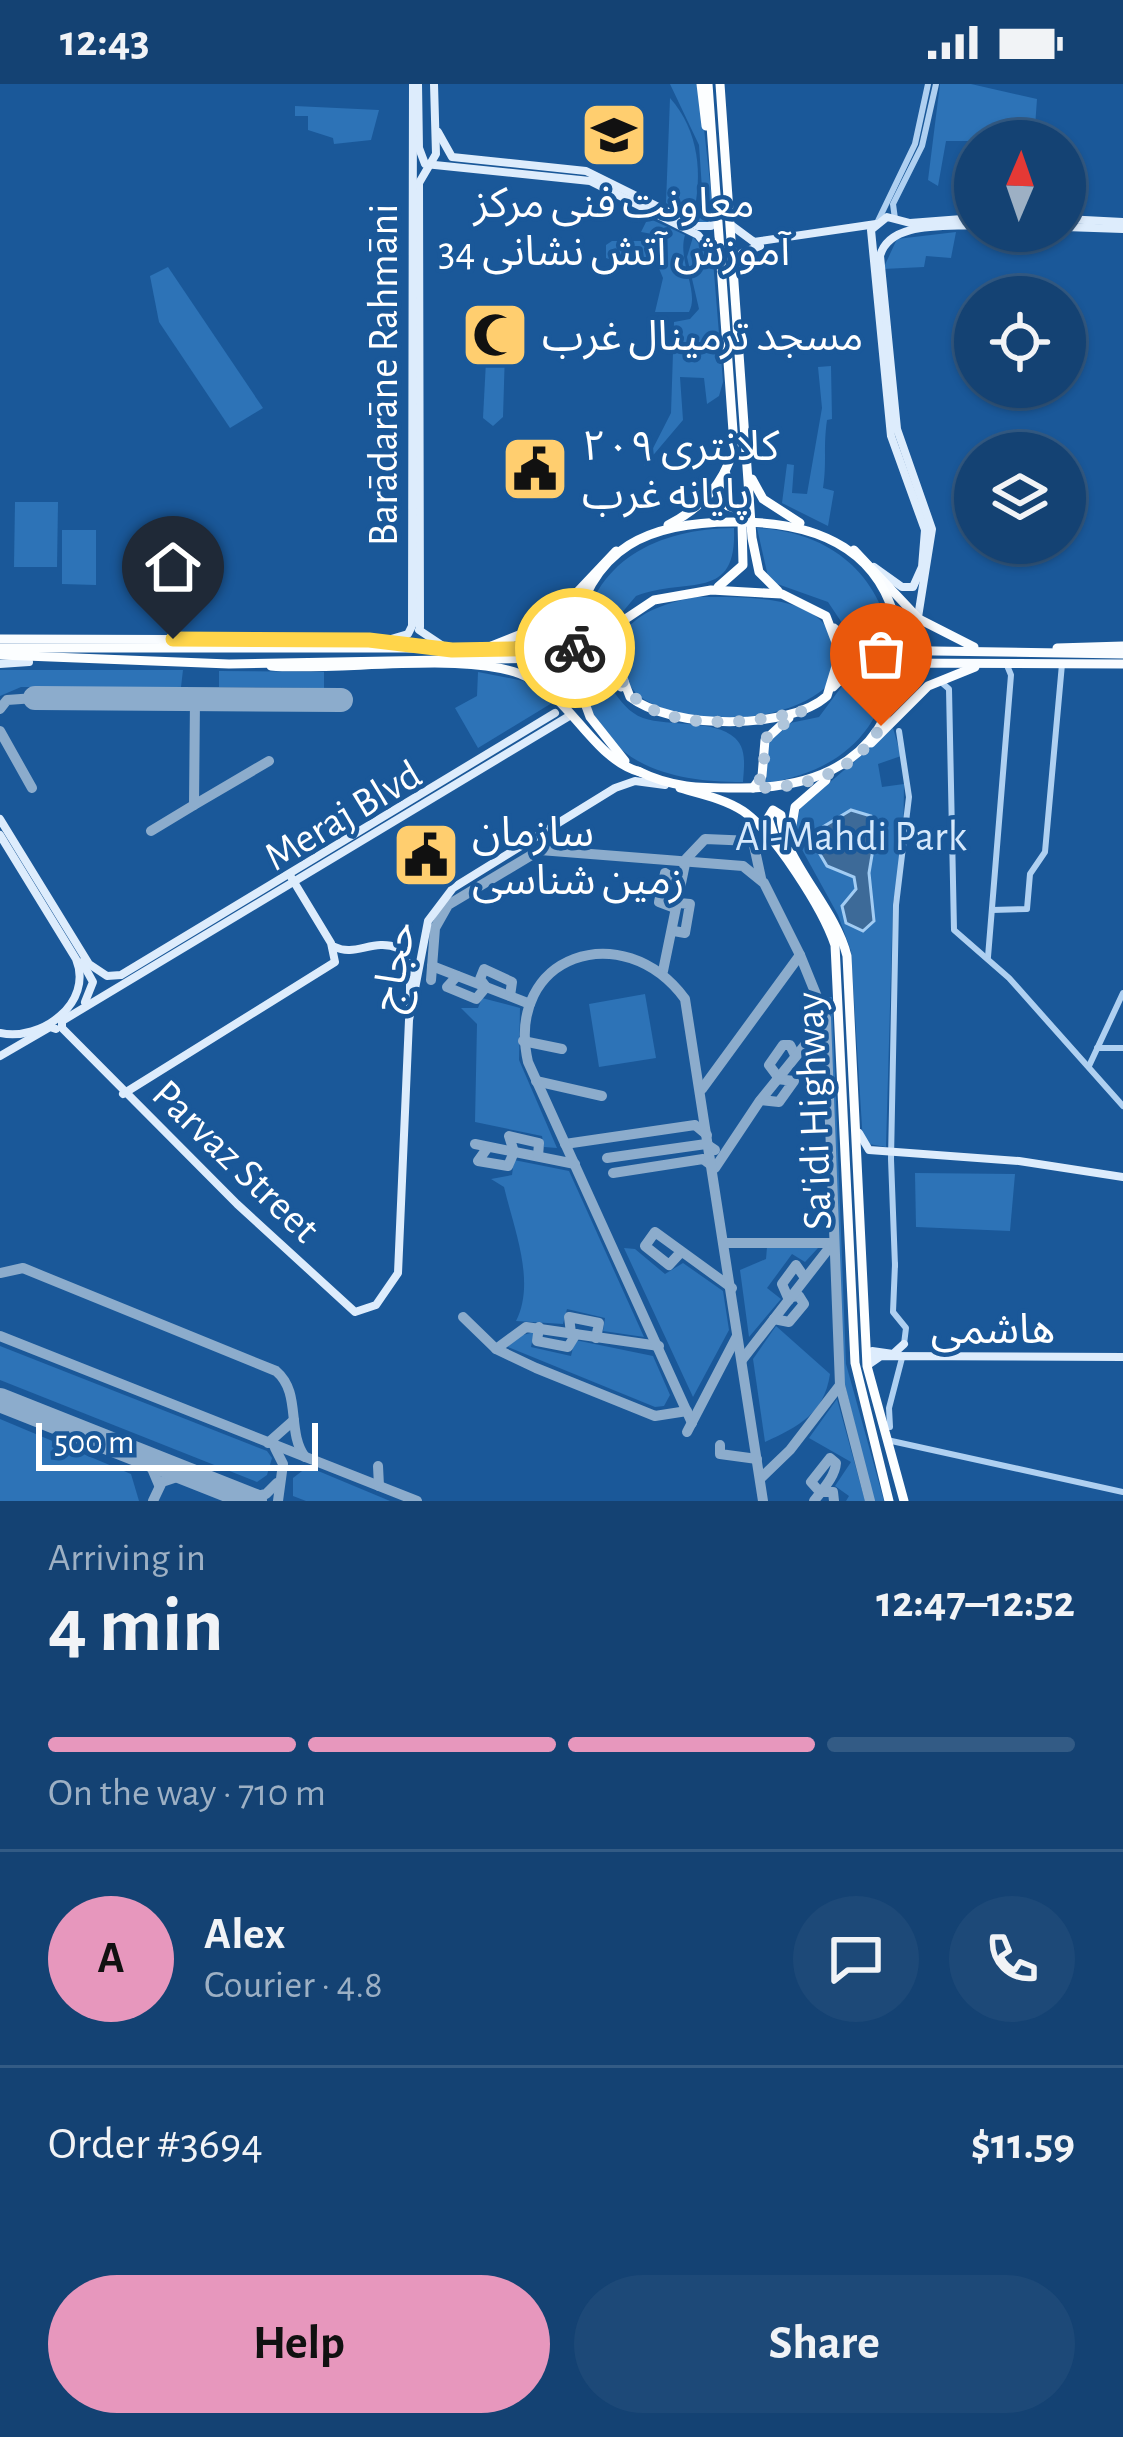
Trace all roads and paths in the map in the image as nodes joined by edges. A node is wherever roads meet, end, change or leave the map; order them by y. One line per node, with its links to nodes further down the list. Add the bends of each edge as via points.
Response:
1 (416, 84): 8 (main road); 40 (main road, Barādarāne Rahmāni)
2 (434, 84): 6 (main road, Barādarāne Rahmāni)
3 (705, 84): 11 (highway)
4 (720, 84): 15 (highway)
5 (932, 84): 10 (street, via 922,146); 16 (street, via 915,144)
6 (435, 120): 7 (main road, Barādarāne Rahmāni); 20 (main road, via 452,157 576,168)
7 (436, 136): 8 (main road, via 430,147); 9 (main road, Barādarāne Rahmāni)
8 (419, 143): 9 (main road)
9 (431, 166): 20 (main road, via 577,176); 40 (main road, Barādarāne Rahmāni, via 419,182)
10 (895, 199): 12 (street); 14 (street, via 899,214)
11 (717, 202): 20 (main road, via 712,224); 24 (highway)
12 (895, 219): 14 (main road); 16 (main road); 21 (main road)
13 (954, 222): 14 (main road)
14 (916, 223)
15 (730, 224): 23 (main road, via 750,241); 25 (highway)
16 (877, 224): 22 (main road); 23 (main road)
17 (1086, 224): 19 (main road)
18 (954, 225): 21 (main road)
19 (1123, 226)
20 (699, 231): 24 (main road)
21 (890, 236): 22 (main road); 26 (main road, via 879,272)
22 (872, 237): 23 (main road); 26 (main road)
23 (772, 243): 25 (main road, via 745,250)
24 (722, 267): 27 (highway, via 734,441)
25 (734, 271): 28 (highway)
26 (894, 435): 36 (main road, via 932,529)
27 (726, 468): 29 (highway, via 724,505 737,508); 31 (highway, via 700,505)
28 (748, 468): 29 (highway); 32 (highway, via 763,499)
29 (750, 497): 30 (highway)
30 (746, 522): 31 (highway); 32 (highway); 37 (highway, via 743,565); 38 (highway, via 759,572)
31 (668, 525): 33 (highway)
32 (810, 528): 34 (highway)
33 (630, 542): 50 (highway, via 542,627); 53 (highway, via 594,585)
34 (840, 542): 35 (main road); 43 (highway, via 880,586)
35 (873, 566): 36 (main road, via 907,588); 39 (main road)
36 (926, 568): 39 (main road)
37 (711, 590): 38 (highway); 41 (highway, via 654,600)
38 (782, 594): 42 (highway, via 812,604)
39 (919, 619): 54 (main road)
40 (416, 626): 45 (main road); 49 (main road)
41 (620, 626): 53 (highway); 64 (highway, via 616,665)
42 (834, 628): 54 (main road, via 862,649); 63 (highway, via 840,659)
43 (899, 638)
44 (38, 639): 45 (main road); 46 (highway); 52 (main road)
45 (379, 640): 49 (main road)
46 (94, 647): 47 (highway); 52 (highway)
47 (182, 647): 48 (highway); 57 (highway, via 223,655)
48 (300, 650): 49 (highway); 56 (highway, via 232,653)
49 (452, 650): 50 (highway)
50 (478, 650): 53 (highway)
51 (1123, 650): 54 (main road)
52 (0, 653): 55 (highway); 55 (highway, via 29,662)
53 (573, 655): 56 (highway); 64 (highway); 72 (highway, via 584,704)
54 (985, 657): 58 (main road); 62 (main road); 63 (main road, via 863,664)
55 (136, 662): 57 (highway)
56 (255, 662): 57 (highway); 65 (highway, via 503,668)
57 (185, 663)
58 (1006, 663): 59 (main road); 81 (street)
59 (1062, 664): 60 (main road); 81 (street, via 1044,856 1030,874 1027,909)
60 (1123, 666)
61 (900, 672): 70 (highway)
62 (932, 684): 70 (main road); 84 (street, via 949,687 954,928)
63 (833, 687): 66 (highway)
64 (626, 692): 66 (highway, via 655,712 686,719)
65 (554, 694): 67 (main road); 68 (highway)
66 (802, 711): 74 (highway, via 767,736)
67 (557, 716): 68 (main road); 79 (main road, Meraj Blvd)
68 (585, 725): 72 (highway, via 610,756)
69 (899, 730): 100 (street, via 909,797 896,901)
70 (871, 742): 71 (highway)
71 (837, 771): 74 (highway); 77 (highway, via 795,807)
72 (640, 772): 73 (highway, Sa'idi Highway)
73 (676, 787): 74 (highway); 78 (highway, Sa'idi Highway, via 745,813); 88 (main road, حجاج, via 644,780 615,788 447,892 428,921)
74 (754, 788)
75 (0, 819): 80 (main road)
76 (0, 835): 80 (main road)
77 (790, 849): 78 (highway, Sa'idi Highway, via 781,813 771,811); 99 (highway, Sa'idi Highway, via 829,907 848,956)
78 (783, 861): 114 (highway, Sa'idi Highway, via 818,908 838,958 855,1363)
79 (291, 877): 83 (main road); 85 (main road, Meraj Blvd)
80 (36, 885): 82 (main road); 85 (main road, via 89,964 107,976)
81 (992, 910): 84 (street)
82 (63, 937): 87 (main road, via 93,982); 89 (main road, via 82,980)
83 (331, 943): 88 (main road, via 342,951 381,943 402,952 411,973); 97 (main road, via 334,962)
84 (989, 960): 95 (street)
85 (130, 975): 87 (main road, Meraj Blvd)
86 (1123, 993): 92 (street)
87 (78, 1009): 96 (main road, via 62,1028)
88 (410, 1020): 104 (main road, حجاج, via 398,1273)
89 (51, 1026): 91 (main road); 96 (main road, Parvaz Street)
90 (0, 1034): 91 (main road)
91 (29, 1036): 94 (main road)
92 (1097, 1048): 93 (street); 95 (street)
93 (1123, 1048)
94 (0, 1056)
95 (1088, 1067): 98 (street)
96 (100, 1070): 97 (main road, Parvaz Street)
97 (123, 1094): 104 (main road, Parvaz Street, via 355,1312)
98 (1123, 1106)
99 (855, 1120): 100 (main road, via 861,1144); 109 (highway, Sa'idi Highway)
100 (892, 1153): 102 (main road); 105 (street, via 892,1312 906,1328)
101 (1123, 1163): 102 (main road)
102 (1108, 1174): 103 (main road)
103 (1123, 1177)
104 (376, 1305)
105 (904, 1343): 107 (main road, via 893,1354 872,1351); 108 (main road)
106 (1123, 1357): 108 (main road, هاشمی)
107 (877, 1358): 108 (main road, هاشمی); 109 (main road, هاشمی)
108 (902, 1358): 110 (street)
109 (866, 1366): 110 (highway, Sa'idi Highway)
110 (886, 1432): 111 (street); 112 (highway, Sa'idi Highway)
111 (912, 1448): 112 (street); 113 (street)
112 (890, 1460): 115 (highway, Sa'idi Highway)
113 (1123, 1492)
114 (890, 1501)
115 (904, 1501)

